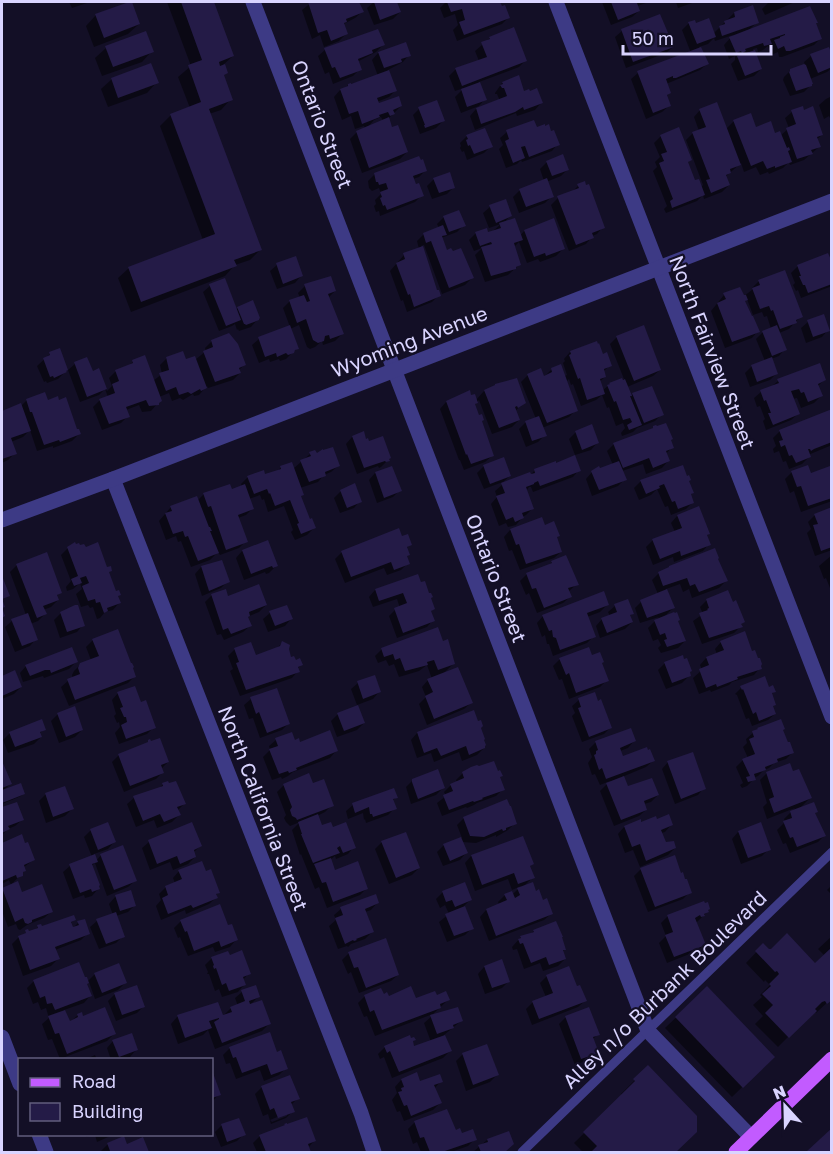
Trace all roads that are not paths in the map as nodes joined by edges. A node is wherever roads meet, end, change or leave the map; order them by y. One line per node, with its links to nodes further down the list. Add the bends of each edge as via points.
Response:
1 (253, 2): 5 (street, Ontario Street)
2 (556, 2): 4 (street, North Fairview Street)
3 (831, 201): 4 (street, Wyoming Avenue)
4 (658, 267): 5 (street, Wyoming Avenue); 8 (street, North Fairview Street)
5 (394, 369): 6 (street, Wyoming Avenue); 10 (street, Ontario Street)
6 (113, 479): 7 (street, Wyoming Avenue); 17 (street, North California Street)
7 (2, 520)
8 (831, 717)
9 (831, 852): 10 (lane, Alley n/o Burbank Boulevard)
10 (648, 1031): 15 (street, Ontario Street); 18 (lane, Alley n/o Burbank Boulevard)
11 (2, 1037): 13 (street)
12 (831, 1059): 15 (main road)
13 (18, 1079)
14 (40, 1136): 16 (street)
15 (751, 1137): 19 (main road)
16 (46, 1152)
17 (374, 1152)
18 (522, 1152)
19 (736, 1152)

